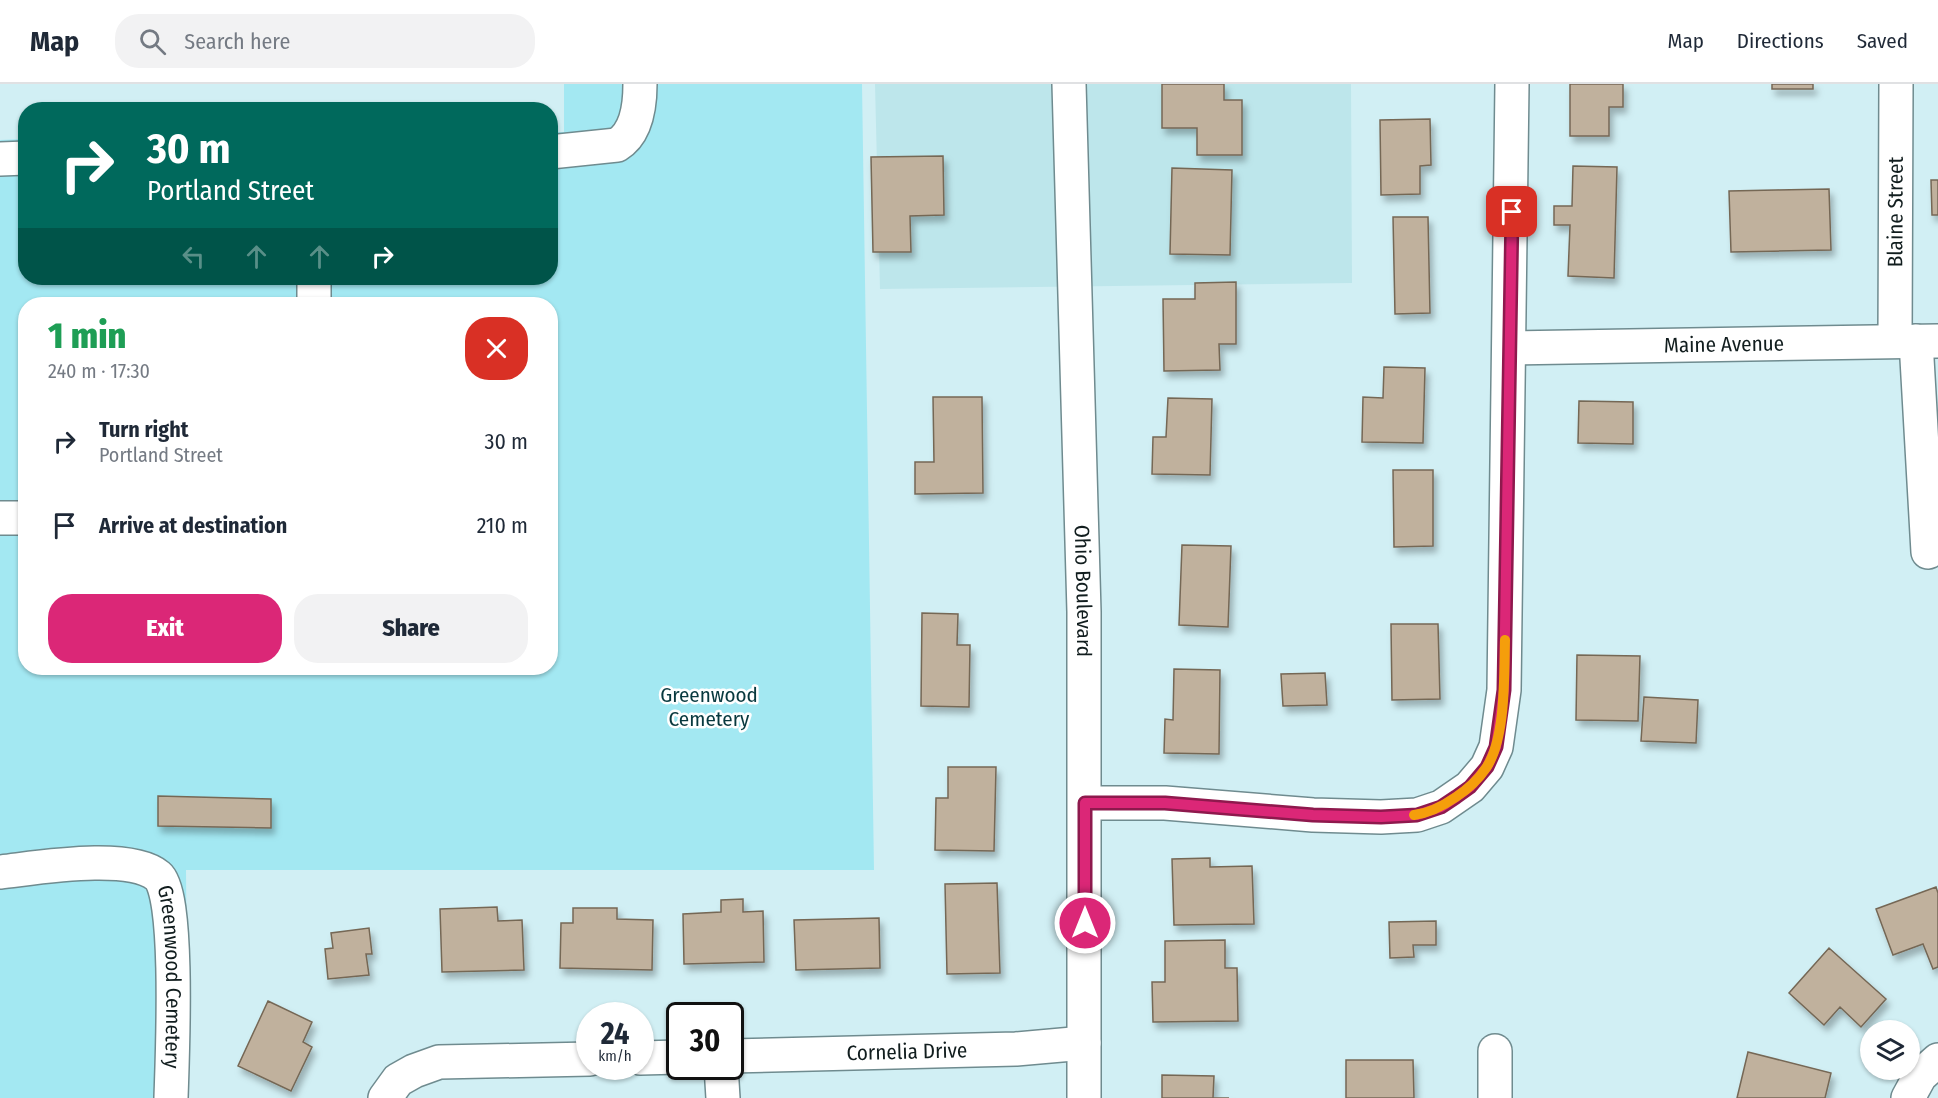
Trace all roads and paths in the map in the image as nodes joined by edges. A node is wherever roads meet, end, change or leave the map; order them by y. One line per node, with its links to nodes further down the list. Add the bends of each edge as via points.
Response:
1 (640, 84): 5 (street, via 638,114 626,140 617,145)
2 (1069, 84): 13 (street, Ohio Boulevard, via 1084,612)
3 (1512, 84): 9 (street)
4 (1896, 84): 8 (street, Blaine Street)
5 (558, 151)
6 (18, 158): 7 (street)
7 (0, 159)
8 (1916, 341): 9 (street, Maine Avenue); 12 (street, Blaine Street)
9 (1510, 348): 13 (street, via 1504,690 1496,747 1487,767 1470,787 1441,807 1417,815 1381,817 1165,803)
10 (0, 518): 11 (street)
11 (18, 518)
12 (1928, 552)
13 (1085, 803): 15 (street, Ohio Boulevard)
14 (0, 872): 21 (street, Greenwood Cemetery, via 91,863 139,867 158,876 165,885 173,941)
15 (1084, 1043): 17 (street, Cornelia Drive, via 1016,1049); 24 (street, Ohio Boulevard)
16 (1495, 1051): 25 (street)
17 (744, 1056)
18 (576, 1059): 22 (street, via 439,1062 398,1080)
19 (1938, 1060): 26 (street, via 1920,1076)
20 (722, 1080): 23 (street)
21 (171, 1098)
22 (385, 1098)
23 (723, 1098)
24 (1084, 1098)
25 (1495, 1098)
26 (1908, 1098)

